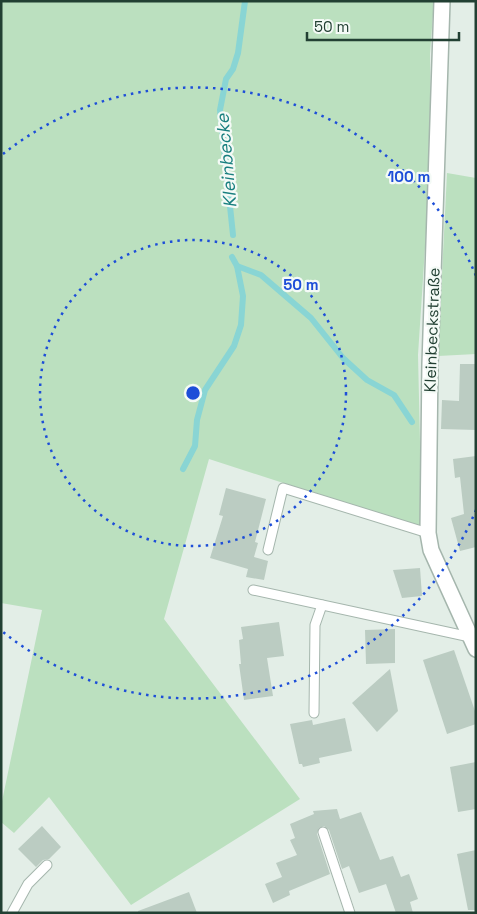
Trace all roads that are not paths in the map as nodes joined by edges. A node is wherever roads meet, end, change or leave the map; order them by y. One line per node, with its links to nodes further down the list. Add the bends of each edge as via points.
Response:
1 (442, 1): 2 (street, Kleinbeckstraße)
2 (428, 533): 3 (lane, via 283,488); 6 (street, Kleinbeckstraße, via 431,550)
3 (268, 550)
4 (253, 590): 5 (lane)
5 (322, 605): 6 (lane, via 405,622); 7 (lane, via 315,625)
6 (473, 643)
7 (314, 713)
8 (323, 832): 11 (lane)
9 (47, 865): 10 (lane, via 28,884)
10 (12, 913)
11 (350, 913)

